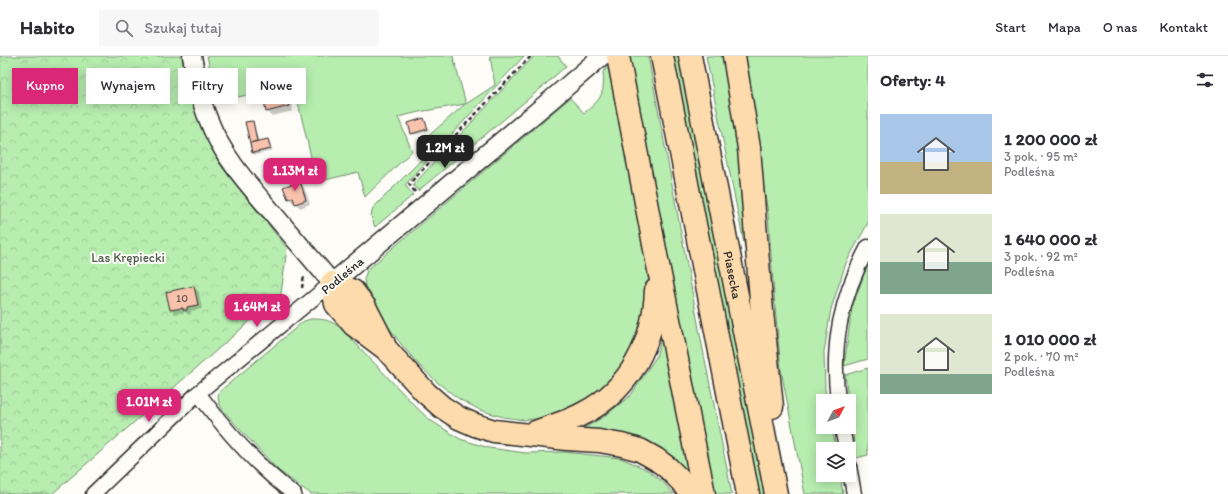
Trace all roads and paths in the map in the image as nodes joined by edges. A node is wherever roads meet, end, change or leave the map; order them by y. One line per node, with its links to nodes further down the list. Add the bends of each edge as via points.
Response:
1 (192, 56): 11 (street, via 209,122 235,168)
2 (531, 56): 8 (path, via 409,184)
3 (602, 56): 11 (street, Podleśna)
4 (618, 56): 10 (highway)
5 (662, 56): 20 (highway)
6 (690, 56): 21 (highway, Piasecka)
7 (734, 56): 22 (highway, via 749,148 762,312)
8 (418, 196)
9 (868, 247): 13 (street, via 847,294 839,323 835,373)
10 (657, 260): 14 (highway, via 653,320 636,366 600,404 584,414); 19 (highway)
11 (332, 283): 12 (street, Podleśna); 14 (highway, via 336,304 354,325 386,349 442,408 459,418 494,431)
12 (198, 394): 16 (street, Podleśna); 17 (street, via 252,458)
13 (837, 394)
14 (528, 434): 18 (highway, via 599,441 640,450 668,468)
15 (852, 482): 23 (street)
16 (93, 494)
17 (294, 494)
18 (690, 494)
19 (704, 494)
20 (748, 494)
21 (776, 494)
22 (782, 494)
23 (854, 494)

